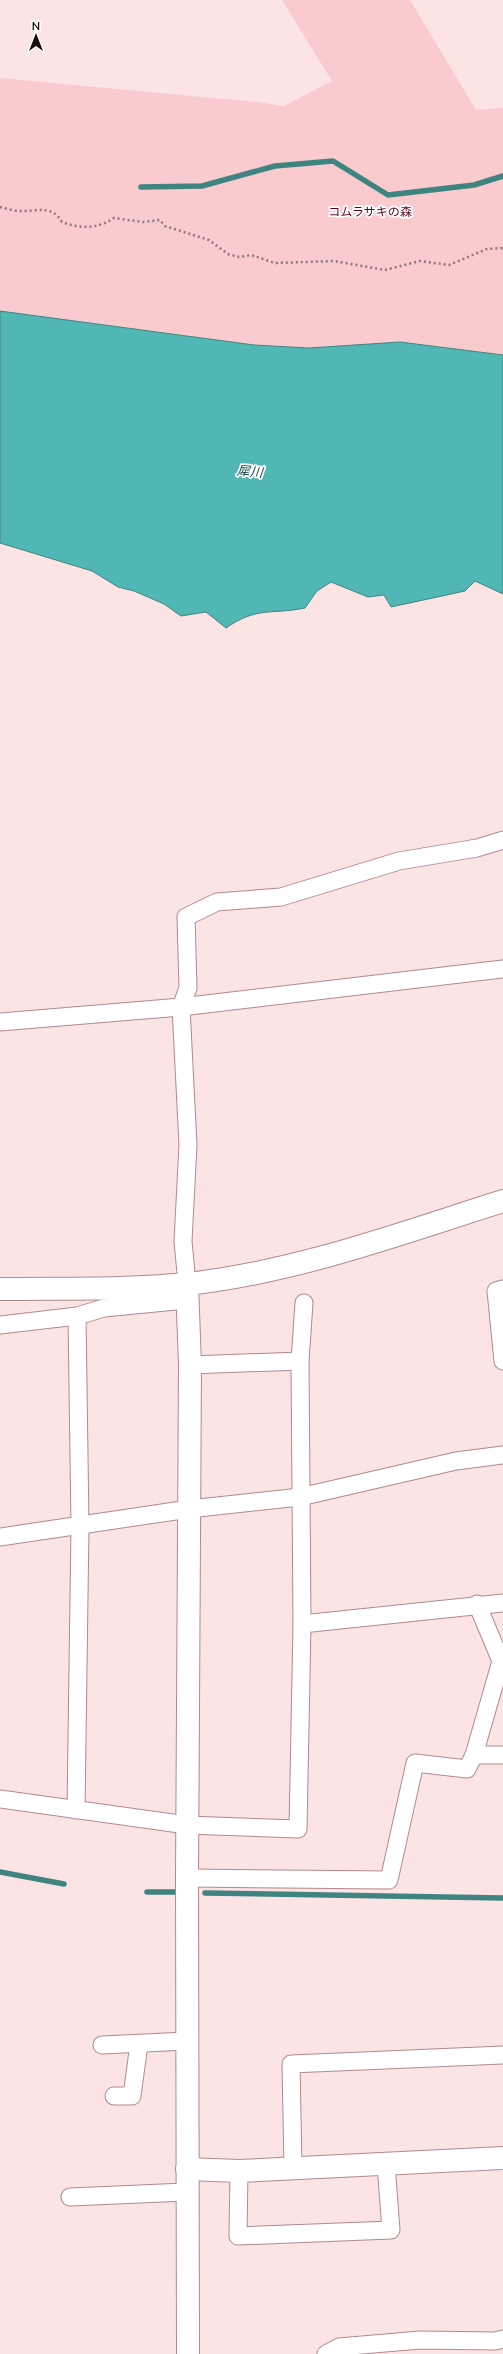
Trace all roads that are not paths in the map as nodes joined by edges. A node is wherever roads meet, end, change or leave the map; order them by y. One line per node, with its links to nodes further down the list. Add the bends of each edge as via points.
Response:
1 (503, 840): 3 (street, via 477,848 400,861 281,897 217,902 207,906 186,917 188,988)
2 (503, 969): 3 (street)
3 (181, 1007): 4 (street); 8 (street, via 188,1144 183,1241)
4 (0, 1022)
5 (503, 1201): 8 (street, via 326,1257)
6 (0, 1289): 8 (street)
7 (503, 1289): 13 (street, via 496,1291)
8 (187, 1292): 10 (street, via 104,1308); 14 (street)
9 (304, 1303): 12 (street)
10 (77, 1316): 11 (street); 18 (street)
11 (0, 1325)
12 (300, 1361): 14 (street); 16 (street)
13 (503, 1361)
14 (190, 1365): 17 (street)
15 (503, 1454): 16 (street, via 456,1461)
16 (300, 1497): 17 (street); 22 (street)
17 (188, 1509): 18 (street); 28 (street)
18 (80, 1526): 19 (street); 27 (street)
19 (0, 1537)
20 (503, 1603): 21 (street)
21 (477, 1604): 22 (street); 23 (street)
22 (302, 1624): 28 (street, via 298,1829)
23 (502, 1661): 24 (street)
24 (474, 1755): 25 (street); 29 (street, via 467,1768 415,1763 389,1880)
25 (503, 1755)
26 (0, 1799): 27 (street)
27 (76, 1810): 28 (street)
28 (187, 1825): 29 (street)
29 (187, 1878): 30 (street)
30 (187, 2041): 31 (street); 38 (street)
31 (139, 2044): 32 (street); 34 (street, via 132,2096)
32 (102, 2046)
33 (503, 2055): 37 (street, via 291,2064)
34 (114, 2096)
35 (503, 2158): 36 (street)
36 (386, 2164): 37 (street); 39 (street, via 391,2230 238,2236)
37 (293, 2167): 39 (street)
38 (187, 2169): 39 (street); 40 (street)
39 (239, 2171)
40 (186, 2192): 41 (street); 43 (street)
41 (70, 2197)
42 (503, 2339): 44 (street, via 420,2340 339,2347)
43 (188, 2354)
44 (326, 2354)

